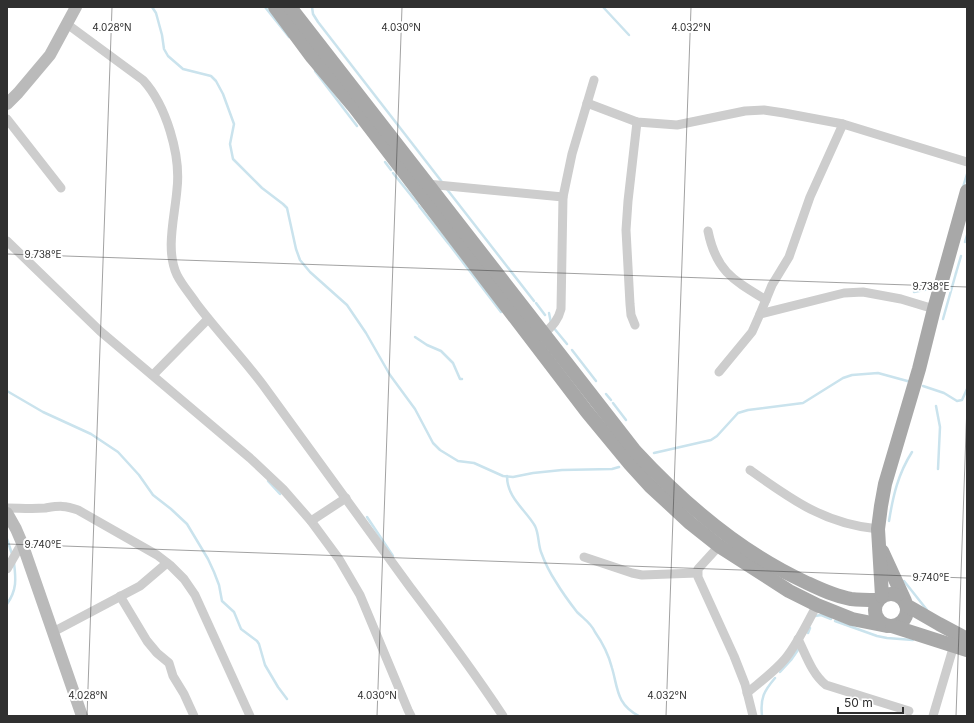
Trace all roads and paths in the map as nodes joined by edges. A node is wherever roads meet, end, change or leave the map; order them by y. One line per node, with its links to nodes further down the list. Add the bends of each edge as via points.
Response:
1 (76, 7): 3 (main road)
2 (286, 9): 11 (main road); 33 (main road, via 312,57 355,108 587,412 650,486)
3 (67, 24): 6 (main road, via 50,55); 20 (street, via 143,80 158,102 174,145 177,168 172,262 177,275)
4 (594, 80): 5 (street)
5 (587, 103): 8 (street); 14 (street)
6 (7, 104)
7 (7, 119): 12 (street)
8 (637, 122): 9 (street, via 677,125 745,111 764,110); 21 (street, via 626,230 631,315)
9 (842, 124): 10 (street); 17 (street, via 810,197 791,252)
10 (967, 162)
11 (428, 184): 14 (street); 22 (main road)
12 (61, 188)
13 (967, 192): 18 (main road)
14 (563, 197): 22 (street, via 560,309 555,323)
15 (708, 231): 17 (street, via 713,250 722,267 731,277)
16 (7, 241): 24 (street, via 100,331)
17 (766, 300): 19 (street)
18 (934, 309): 19 (street, via 901,299 863,292 844,293); 30 (main road, via 885,484)
19 (760, 314): 23 (street, via 752,332)
20 (208, 318): 24 (street); 26 (street, via 256,376)
21 (635, 325)
22 (544, 334): 38 (main road, via 635,452 661,479 738,543)
23 (719, 372)
24 (153, 376): 29 (street, via 250,458 283,489)
25 (750, 470): 30 (street, via 793,500 818,513 861,528)
26 (346, 498): 29 (street); 55 (street, via 472,670)
27 (7, 508): 35 (street, via 60,506 78,510)
28 (7, 513): 31 (main road)
29 (311, 521): 54 (street, via 339,559 360,595)
30 (878, 529): 32 (main road)
31 (22, 543): 36 (street); 45 (main road)
32 (879, 544): 41 (main road); 42 (main road)
33 (719, 546): 37 (street); 39 (main road)
34 (584, 557): 37 (street, via 642,575)
35 (167, 562): 40 (street, via 140,586); 53 (street, via 195,595)
36 (7, 569)
37 (697, 573): 49 (street, via 734,656)
38 (796, 577): 39 (main road); 41 (main road, via 838,596 851,599)
39 (789, 591): 43 (main road)
40 (120, 596): 45 (street); 52 (street, via 147,641 169,663)
41 (880, 598): 42 (main road, via 892,594); 44 (main road, via 875,610 876,616 878,620)
42 (906, 603): 44 (main road, via 904,619 897,625); 47 (main road)
43 (817, 605): 44 (main road, via 852,619); 46 (street)
44 (890, 626): 48 (main road)
45 (53, 632): 51 (main road)
46 (798, 639): 49 (street, via 773,671); 50 (street, via 815,674 826,685)
47 (967, 639)
48 (961, 647): 57 (street)
49 (747, 693): 56 (street)
50 (909, 711)
51 (82, 716)
52 (194, 716)
53 (250, 716)
54 (411, 716)
55 (502, 716)
56 (753, 716)
57 (933, 716)

